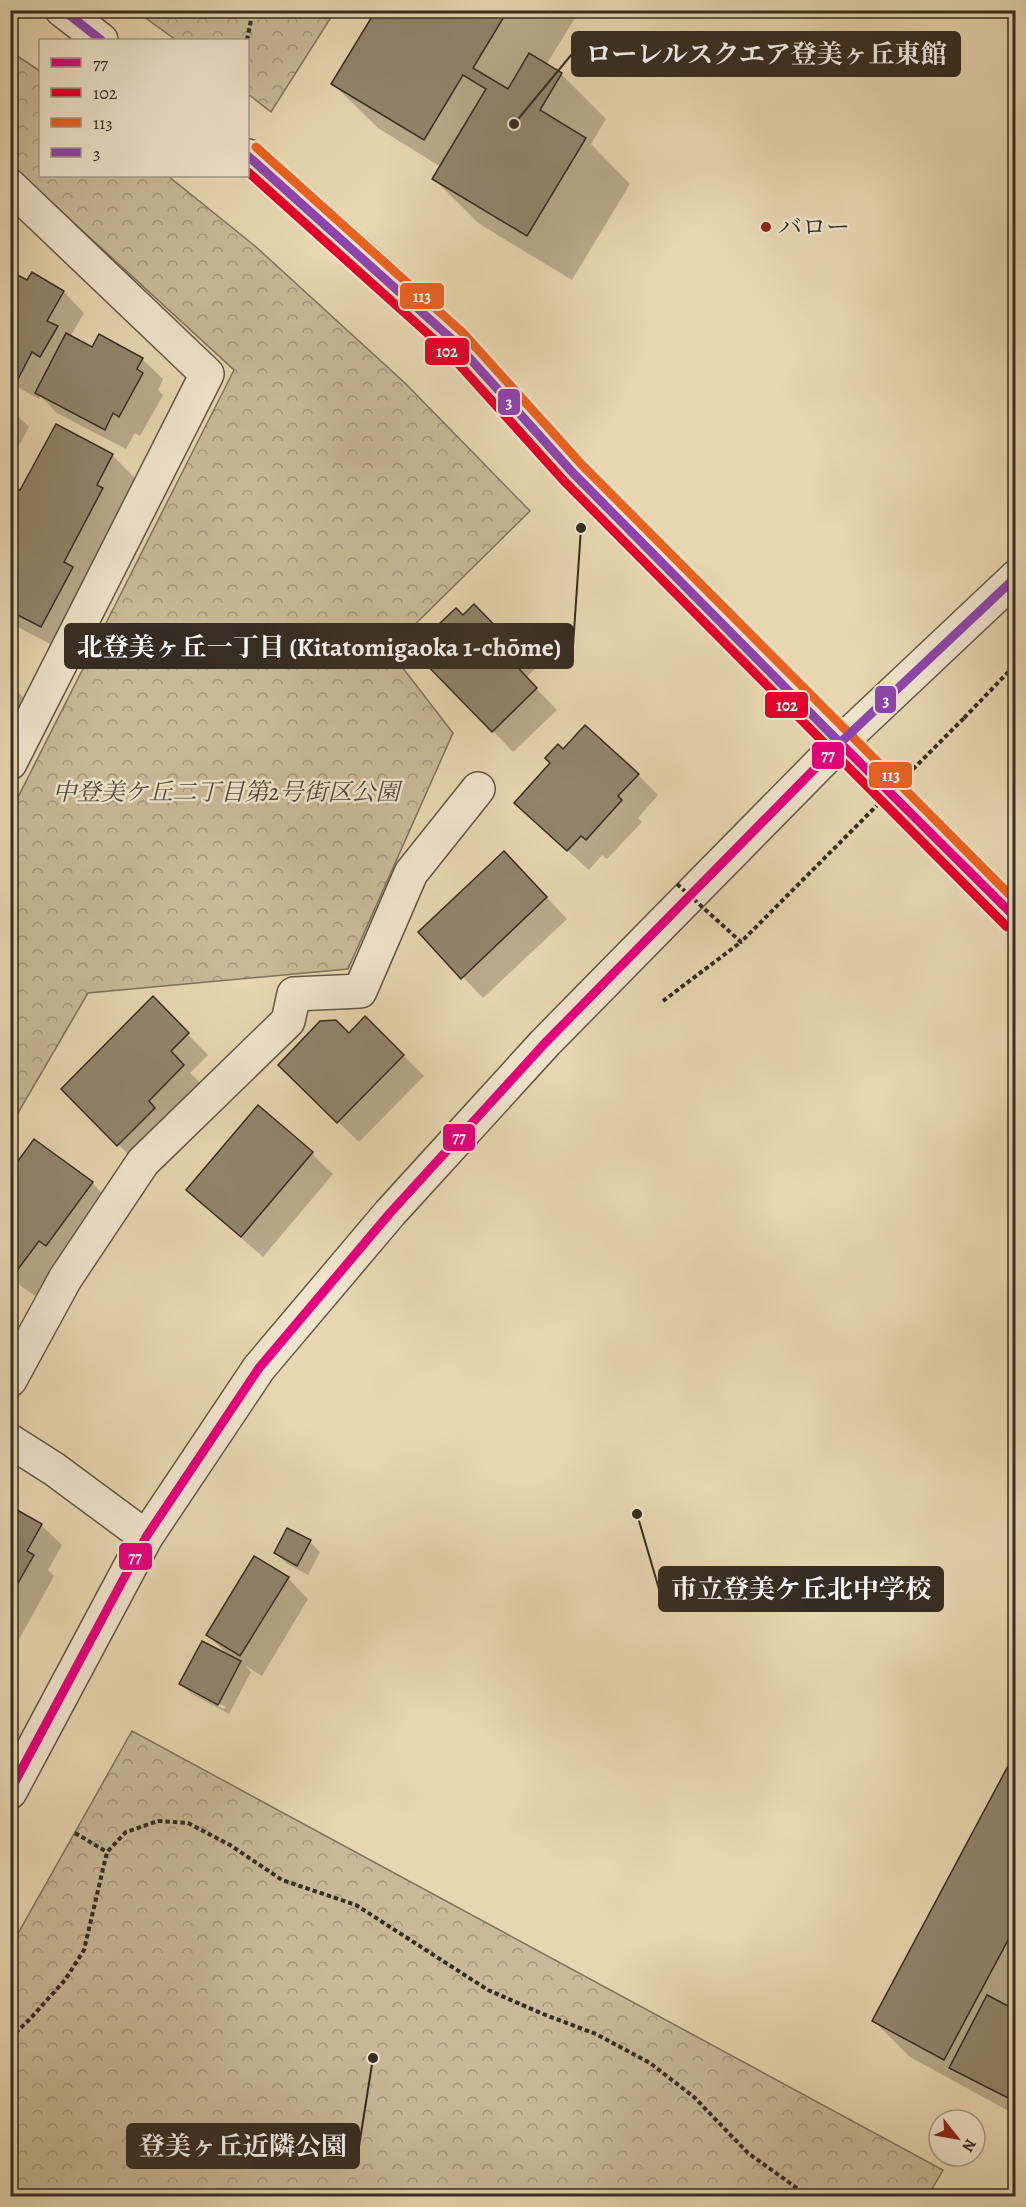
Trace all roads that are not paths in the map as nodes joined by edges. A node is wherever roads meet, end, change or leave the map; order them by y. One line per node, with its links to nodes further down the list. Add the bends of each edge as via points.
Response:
1 (62, 10): 2 (street)
2 (100, 39)
3 (249, 157): 6 (street, via 455,342 573,473)
4 (10, 186): 7 (street, via 207,374)
5 (1016, 577): 6 (street)
6 (840, 743): 9 (street); 12 (street, via 545,1043 390,1213 259,1368)
7 (10, 763)
8 (478, 789): 10 (street, via 411,873 360,991 294,994 288,1021 143,1162 65,1279)
9 (1016, 919)
10 (10, 1380)
11 (10, 1441): 12 (street, via 54,1468)
12 (146, 1537): 13 (street)
13 (10, 1792)

